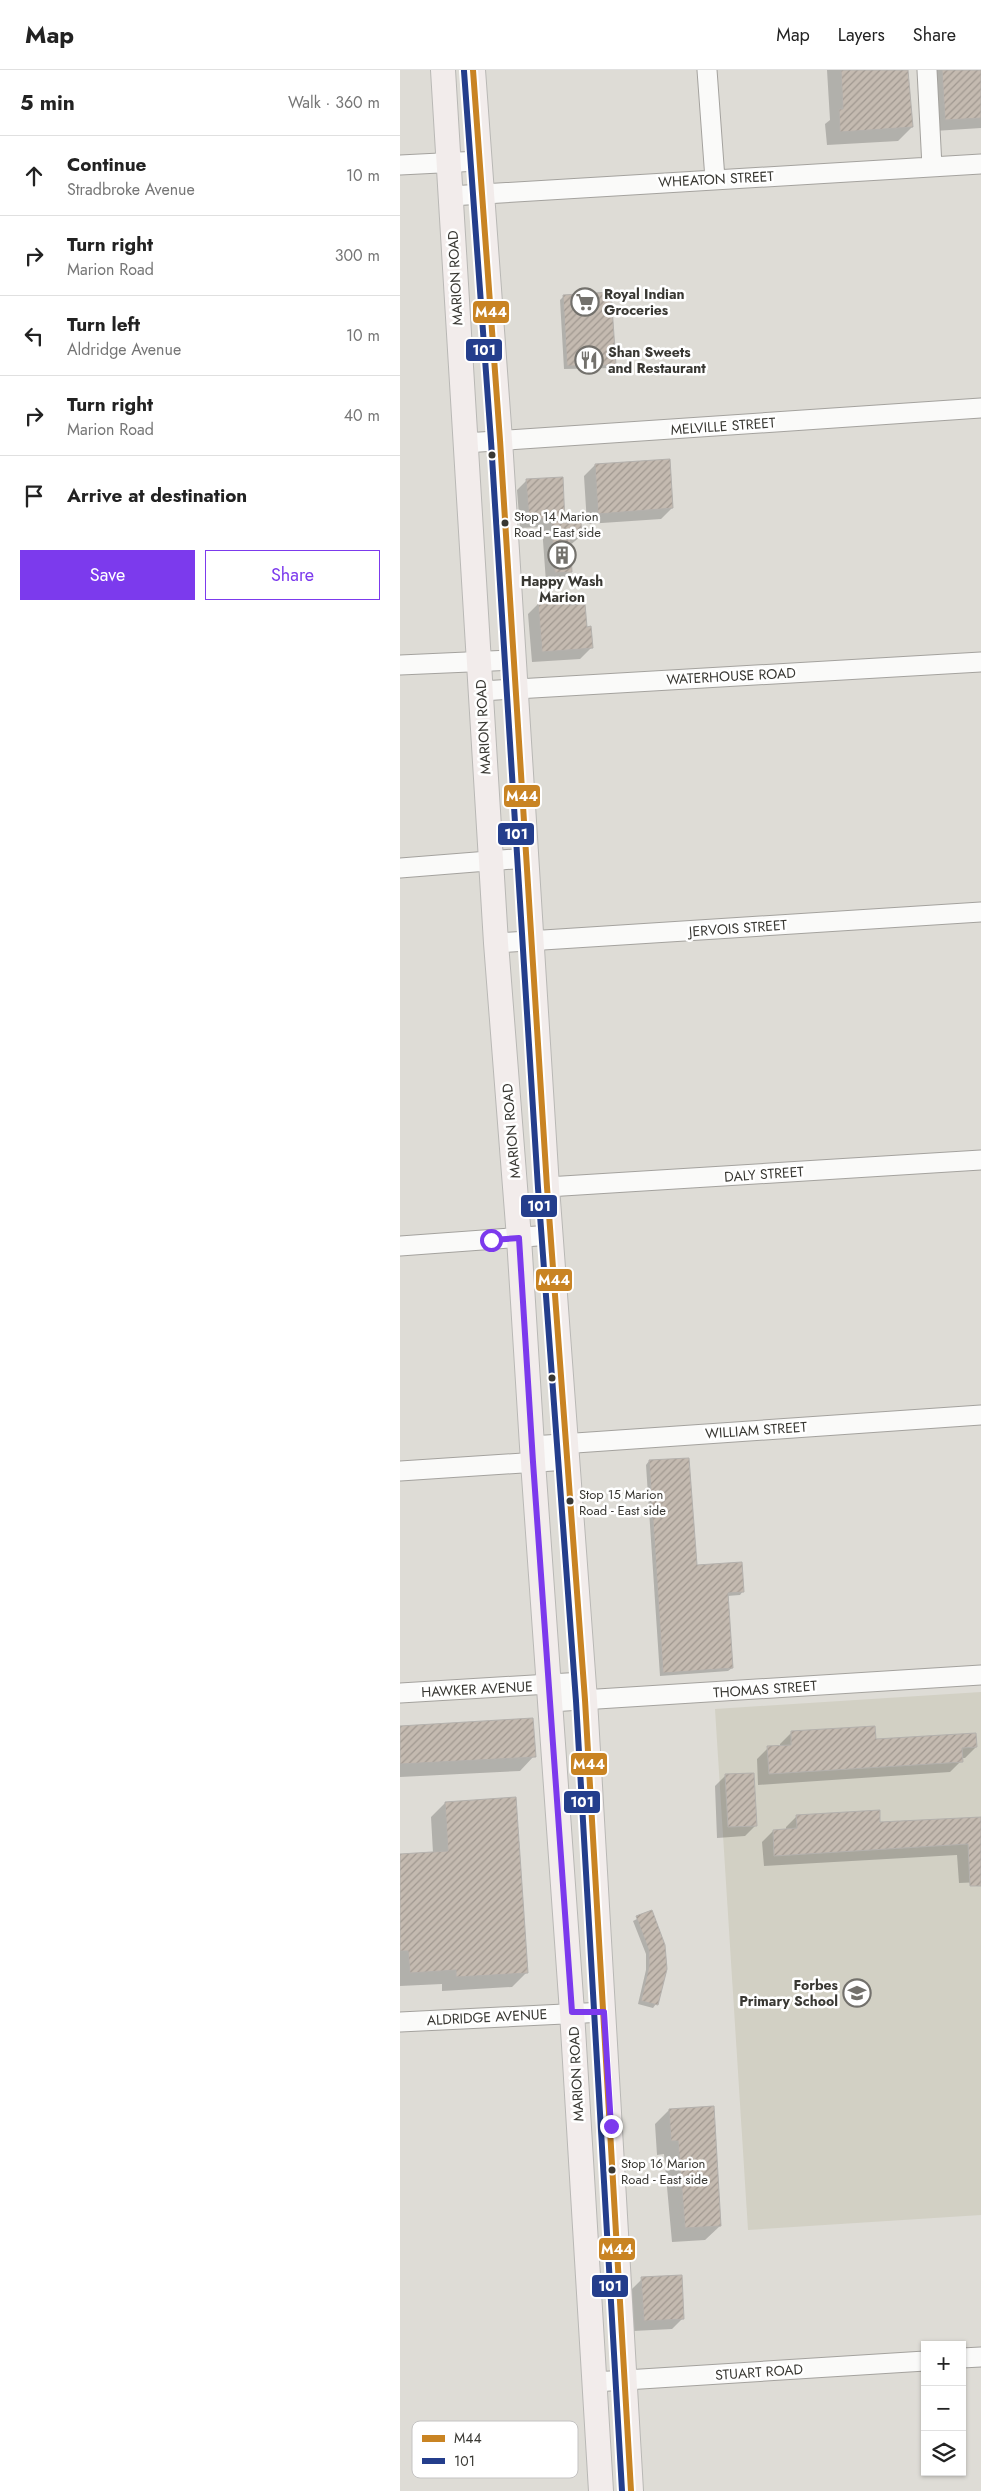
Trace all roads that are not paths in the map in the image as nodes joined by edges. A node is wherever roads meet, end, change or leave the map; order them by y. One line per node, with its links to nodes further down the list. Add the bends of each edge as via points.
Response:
1 (443, 70): 6 (main road, MARION ROAD)
2 (473, 70): 5 (main road)
3 (707, 70): 10 (street)
4 (927, 70): 9 (street)
5 (479, 161): 6 (street); 11 (main road)
6 (448, 162): 8 (street); 12 (main road, MARION ROAD)
7 (981, 164): 9 (street, WHEATON STREET)
8 (400, 165)
9 (932, 167): 10 (street, WHEATON STREET)
10 (714, 179): 11 (street, WHEATON STREET)
11 (481, 194): 12 (street, WHEATON STREET); 14 (main road)
12 (450, 196): 15 (main road, MARION ROAD)
13 (981, 408): 14 (street, MELVILLE STREET)
14 (500, 440): 15 (street, MELVILLE STREET); 16 (main road)
15 (465, 443): 17 (main road, MARION ROAD)
16 (513, 660): 17 (street); 20 (main road)
17 (479, 662): 19 (street); 21 (main road, MARION ROAD)
18 (981, 662): 20 (street, WATERHOUSE ROAD)
19 (400, 665)
20 (515, 688): 21 (street, WATERHOUSE ROAD); 22 (main road)
21 (481, 691): 23 (main road, MARION ROAD)
22 (527, 858): 23 (street); 26 (main road)
23 (491, 861): 24 (street); 27 (main road, MARION ROAD)
24 (400, 868)
25 (981, 912): 26 (street, JERVOIS STREET)
26 (533, 941): 27 (street, JERVOIS STREET); 29 (main road)
27 (496, 943): 31 (main road, MARION ROAD)
28 (981, 1160): 29 (street, DALY STREET)
29 (547, 1188): 30 (main road)
30 (551, 1235): 31 (street); 34 (main road)
31 (519, 1238): 32 (street); 35 (main road, MARION ROAD)
32 (400, 1246)
33 (981, 1415): 34 (street, WILLIAM STREET)
34 (567, 1452): 35 (street, WILLIAM STREET); 38 (main road)
35 (532, 1454): 36 (street, WILLIAM STREET); 40 (main road, MARION ROAD)
36 (400, 1471)
37 (981, 1675): 38 (street, THOMAS STREET)
38 (584, 1691): 40 (street, THOMAS STREET); 42 (main road)
39 (400, 1693): 40 (street, HAWKER AVENUE)
40 (549, 1693): 41 (main road, MARION ROAD)
41 (572, 2012): 42 (street, ALDRIDGE AVENUE); 43 (street, ALDRIDGE AVENUE); 48 (main road, MARION ROAD)
42 (604, 2012): 47 (main road)
43 (400, 2022)
44 (981, 2357): 45 (street)
45 (966, 2358)
46 (921, 2361): 47 (street, STUART ROAD)
47 (625, 2380): 48 (street, STUART ROAD); 50 (main road)
48 (594, 2382): 49 (main road, MARION ROAD)
49 (601, 2491)
50 (632, 2491)

